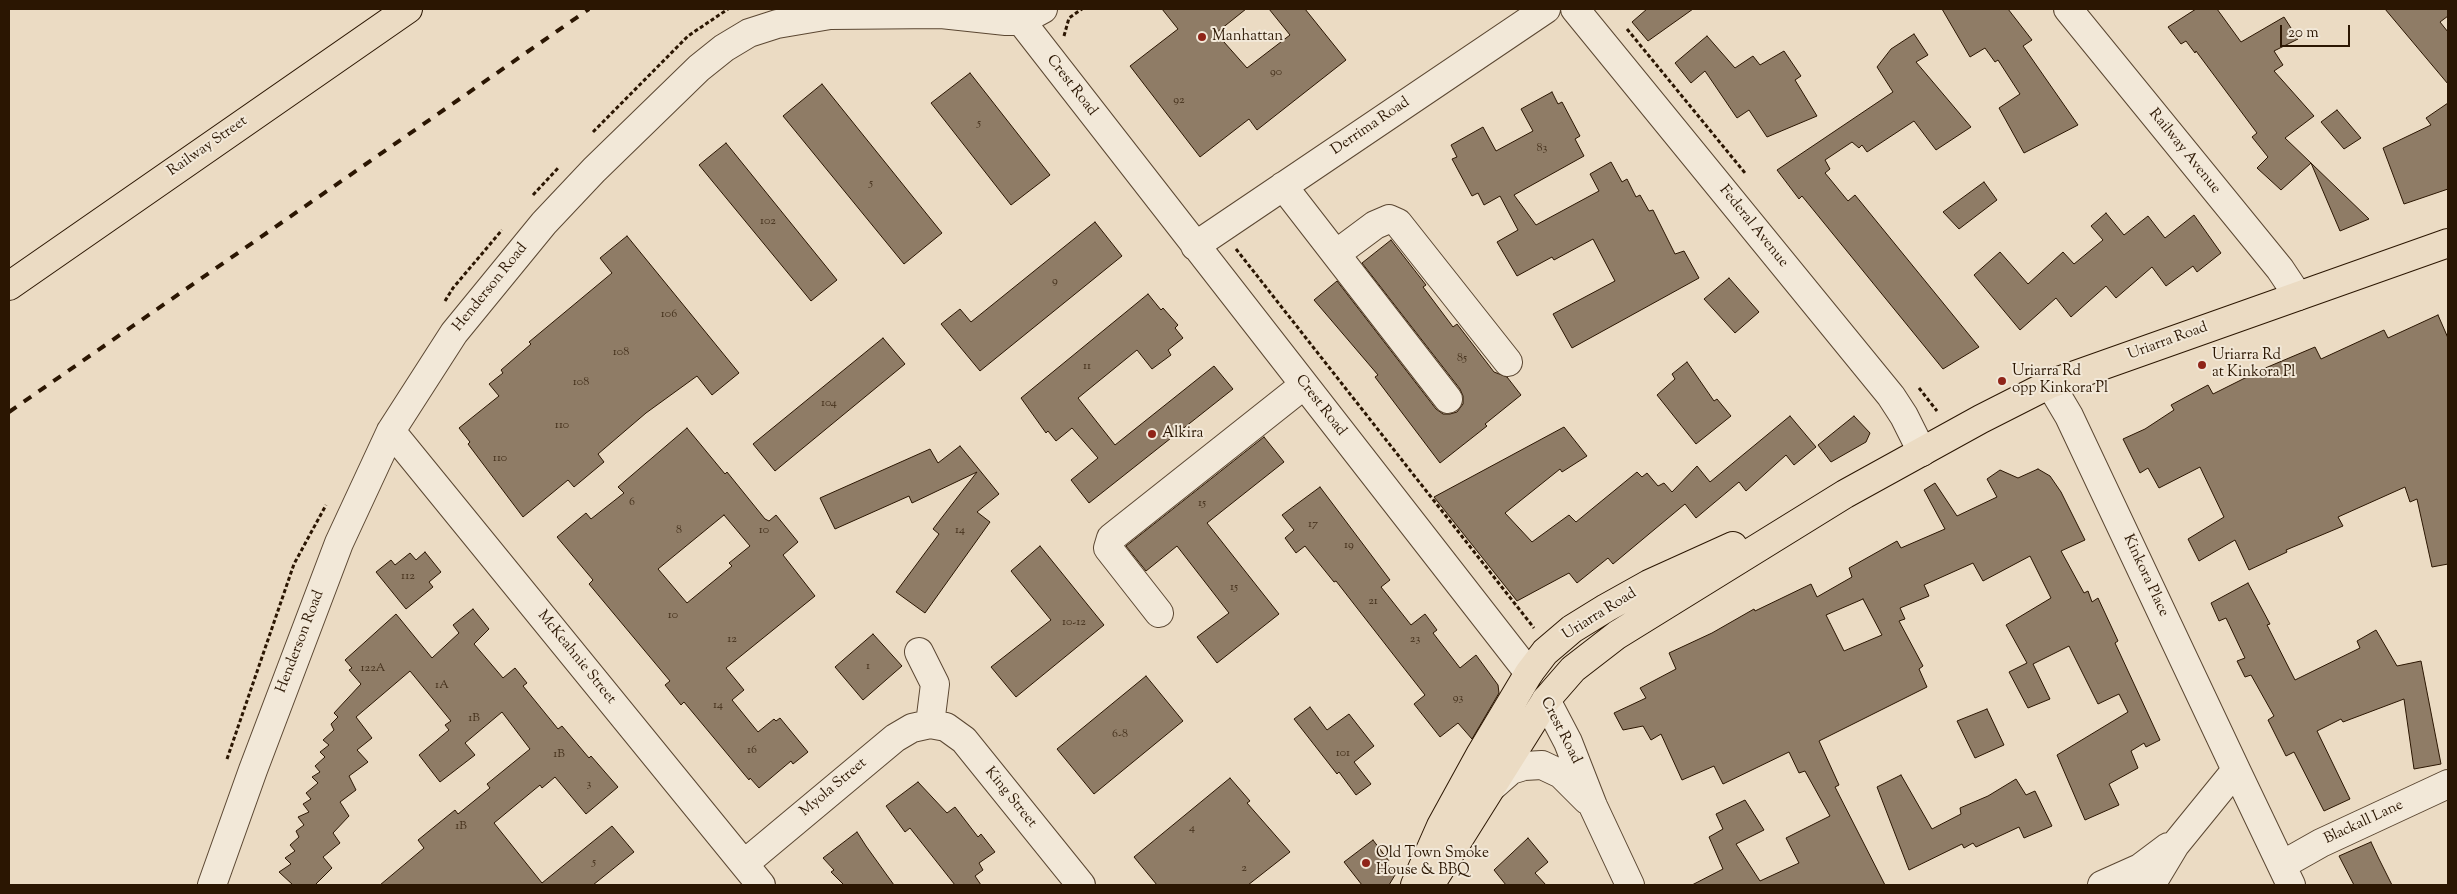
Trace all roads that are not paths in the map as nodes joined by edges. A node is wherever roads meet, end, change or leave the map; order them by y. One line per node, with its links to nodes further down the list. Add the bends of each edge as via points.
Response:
1 (408, 9): 10 (main road, Railway Street)
2 (1546, 9): 6 (street, Derrima Road)
3 (1575, 9): 17 (street, Federal Avenue, via 1891,396)
4 (2068, 9): 11 (street, Railway Avenue, via 2280,269)
5 (1032, 15): 8 (street, Crest Road); 16 (street, Henderson Road, via 1006,21 941,14 830,15 776,24 749,33 724,48 661,104 544,223 454,333)
6 (1283, 186): 8 (street, Derrima Road); 9 (street)
7 (2448, 243): 11 (main road, Uriarra Road)
8 (1194, 246): 14 (street, Crest Road)
9 (1336, 254): 12 (street, via 1375,225 1389,219 1398,223); 15 (street)
10 (9, 286)
11 (2298, 296): 13 (main road, Uriarra Road)
12 (1508, 362)
13 (2050, 384): 17 (main road, Uriarra Road); 24 (street, Kinkora Place, via 2069,416)
14 (1304, 385): 19 (street, via 1111,538 1108,548); 21 (street, Crest Road)
15 (1448, 399)
16 (391, 431): 29 (street, McKeahnie Street); 31 (street, Henderson Road, via 339,543)
17 (1922, 452): 18 (main road, Uriarra Road)
18 (1845, 494): 21 (main road, Uriarra Road, via 1658,580 1606,608 1560,638); 22 (main road, Uriarra Road, via 1600,647 1573,669)
19 (1159, 613)
20 (919, 652): 23 (street, via 935,684)
21 (1528, 673): 22 (main road, Crest Road); 34 (main road, Uriarra Road, via 1441,826)
22 (1546, 700): 26 (main road, Uriarra Road); 27 (street, Crest Road, via 1568,742)
23 (930, 724): 29 (street, Myola Street, via 912,728 895,738); 33 (street, King Street, via 946,727 964,740)
24 (2236, 770): 28 (street); 30 (street, Kinkora Place)
25 (2448, 784): 30 (street, Blackall Lane, via 2321,843)
26 (1494, 785): 27 (street, Crest Road, via 1511,770 1542,765 1561,774); 35 (main road, Uriarra Road)
27 (1593, 806): 36 (street, Crest Road)
28 (2186, 831): 37 (street, via 2140,868); 38 (street)
29 (744, 864): 32 (street, McKeahnie Street)
30 (2287, 875)
31 (212, 885)
32 (761, 885)
33 (1081, 885)
34 (1415, 885)
35 (1430, 885)
36 (1630, 885)
37 (2102, 885)
38 (2151, 885)

